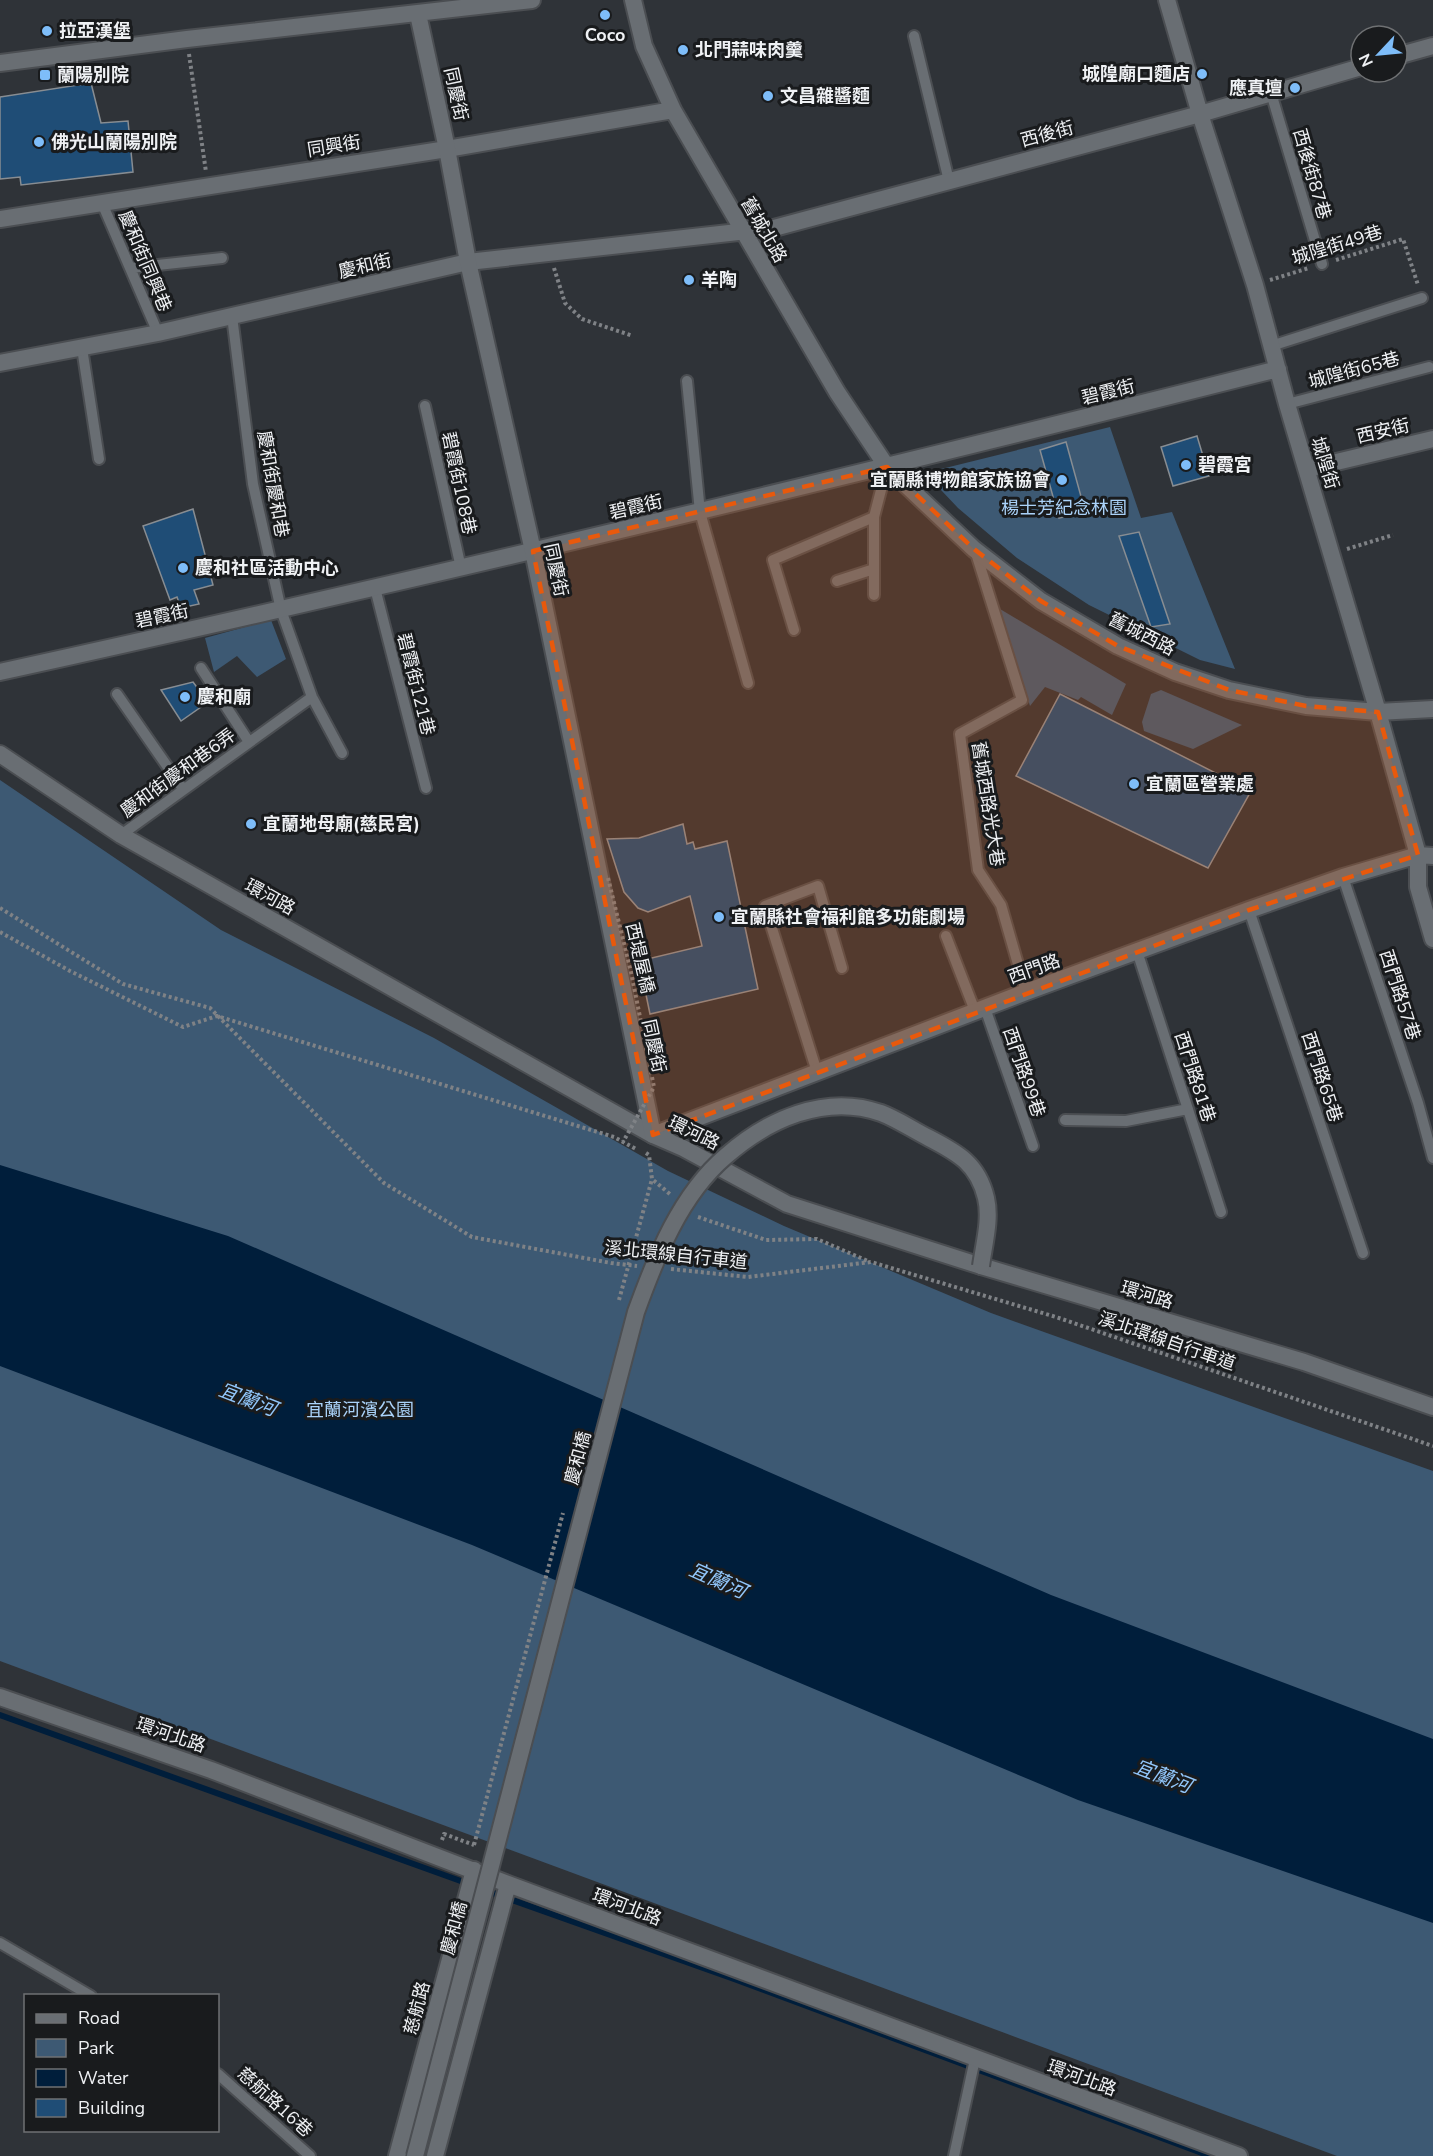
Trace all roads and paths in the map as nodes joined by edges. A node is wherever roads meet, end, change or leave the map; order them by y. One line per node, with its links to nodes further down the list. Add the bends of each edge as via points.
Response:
1 (532, 0): 4 (street)
2 (633, 0): 12 (street, 舊城北路, via 644,46)
3 (1167, 0): 13 (street, 城隍街)
4 (417, 7): 6 (street); 14 (street, 同慶街)
5 (914, 36): 15 (lane)
6 (187, 39): 9 (street); 16 (path)
7 (1433, 46): 8 (street)
8 (1409, 53)
9 (0, 63)
10 (1349, 70): 11 (street, 西後街)
11 (1271, 93): 13 (street, 西後街); 23 (lane, 西後街87巷)
12 (673, 110): 14 (street, 同興街); 19 (street, 舊城北路)
13 (1200, 114): 15 (street, 西後街); 25 (street, 城隍街)
14 (447, 148): 16 (street, 同興街); 22 (street, 同慶街)
15 (950, 181): 19 (street, 西後街, via 774,228)
16 (208, 185): 17 (street, 同興街)
17 (102, 202): 18 (street, 同興街); 24 (lane, 慶和街同興巷)
18 (0, 219)
19 (742, 232): 20 (street, 慶和街); 40 (street, 舊城北路, via 837,392)
20 (551, 253): 22 (street, 慶和街); 29 (path, via 565,303 582,319)
21 (222, 258): 24 (lane)
22 (468, 262): 27 (street, 慶和街); 46 (street, 同慶街)
23 (1322, 264): 25 (path, 城隍街49巷); 26 (path, 城隍街49巷, via 1403,239)
24 (130, 268): 28 (lane, 慶和街同興巷)
25 (1255, 285): 30 (street, 城隍街)
26 (1422, 298): 30 (lane)
27 (232, 316): 28 (street, 慶和街); 53 (lane, 慶和街慶和巷, via 253,484)
28 (158, 333): 31 (street, 慶和街)
29 (633, 336)
30 (1271, 346): 34 (street, 城隍街)
31 (82, 348): 32 (street, 慶和街); 39 (lane)
32 (0, 363)
33 (1430, 367): 36 (lane, 城隍街65巷)
34 (1278, 369): 36 (street, 城隍街); 40 (street, 碧霞街)
35 (687, 381): 42 (lane)
36 (1287, 404): 41 (street, 城隍街)
37 (425, 406): 48 (lane, 碧霞街108巷)
38 (1433, 439): 41 (street, 西安街)
39 (99, 459)
40 (887, 467): 42 (street, 碧霞街); 43 (lane); 45 (street, 舊城西路)
41 (1307, 469): 47 (street, 城隍街)
42 (700, 512): 46 (street, 碧霞街); 57 (lane)
43 (873, 517): 49 (lane); 54 (lane, via 773,560)
44 (1393, 535): 47 (path)
45 (974, 549): 61 (street, 舊城西路, via 1041,601 1118,646 1175,672 1228,690 1306,706); 78 (lane, 舊城西路光大巷, via 1022,700 960,734 978,870 1001,905)
46 (533, 551): 48 (street, 碧霞街); 84 (street, 同慶街)
47 (1332, 554): 61 (street, 城隍街)
48 (461, 568): 51 (street, 碧霞街)
49 (874, 568): 50 (lane); 52 (lane)
50 (837, 581)
51 (375, 588): 53 (street, 碧霞街); 65 (lane, 碧霞街121巷)
52 (874, 595)
53 (281, 610): 56 (street, 碧霞街); 59 (lane, 慶和街慶和巷)
54 (794, 630)
55 (201, 668): 62 (lane)
56 (0, 672)
57 (748, 683)
58 (117, 694): 66 (lane)
59 (312, 697): 62 (lane, 慶和街慶和巷6弄); 63 (lane, 慶和街慶和巷)
60 (1433, 710): 61 (street, 舊城西路)
61 (1378, 712): 68 (street, 城隍街)
62 (249, 742): 66 (lane, 慶和街慶和巷6弄)
63 (342, 753)
64 (0, 754): 67 (street, 環河路)
65 (426, 788)
66 (183, 789): 67 (lane, 慶和街慶和巷6弄)
67 (121, 835): 84 (street, 環河路)
68 (1426, 855): 70 (street, 西門路); 75 (street, 城隍街, via 1418,887)
69 (608, 878): 85 (path, 西堤屋橋, bridge, via 654,1087)
70 (1343, 878): 72 (street, 西門路); 87 (lane, 西門路57巷)
71 (0, 908): 80 (path, 溪北環線自行車道, via 123,984 210,1008)
72 (1249, 910): 76 (street, 西門路); 91 (lane, 西門路65巷)
73 (0, 932): 80 (path, via 183,1027)
74 (946, 936): 79 (lane, 西門路99巷)
75 (1433, 939)
76 (1137, 951): 78 (street, 西門路); 82 (lane, 西門路81巷)
77 (842, 968): 81 (lane, via 818,885 765,906)
78 (1026, 992): 79 (street, 西門路)
79 (980, 1010): 81 (street, 西門路); 86 (lane, 西門路99巷)
80 (217, 1016): 85 (path); 94 (path, 溪北環線自行車道, via 384,1183 472,1237)
81 (817, 1072): 84 (street, 西門路)
82 (1188, 1109): 83 (lane, via 1126,1121); 89 (lane, 西門路81巷)
83 (1065, 1120)
84 (653, 1135): 93 (street, 環河路, via 787,1204)
85 (622, 1142): 88 (path, via 649,1155 652,1179)
86 (1033, 1146)
87 (1433, 1158)
88 (679, 1202)
89 (1221, 1212)
90 (698, 1217): 92 (path, via 766,1240 817,1239)
91 (1363, 1253)
92 (871, 1262): 95 (path, 溪北環線自行車道, via 748,1277); 97 (path, 溪北環線自行車道, via 1056,1317)
93 (981, 1266): 96 (street, 環河路, via 1304,1362); 109 (street, 慶和橋, bridge, via 987,1207 973,1169 957,1152 881,1113 827,1107 779,1120 725,1157 693,1193 661,1250 636,1312)
94 (646, 1267)
95 (669, 1269)
96 (1433, 1407)
97 (1433, 1446)
98 (0, 1697): 101 (street, 環河北路, via 212,1770)
99 (474, 1845): 100 (path, via 444,1834)
100 (440, 1847)
101 (474, 1870): 102 (street, 環河北路); 108 (street, 慈航路)
102 (508, 1884): 105 (street, 環河北路); 110 (street)
103 (0, 1943): 104 (lane)
104 (89, 1994)
105 (975, 2059): 111 (lane); 112 (street, 環河北路)
106 (219, 2075): 107 (lane, 慈航路16巷)
107 (310, 2156)
108 (397, 2156)
109 (415, 2156)
110 (435, 2156)
111 (954, 2156)
112 (1239, 2156)

